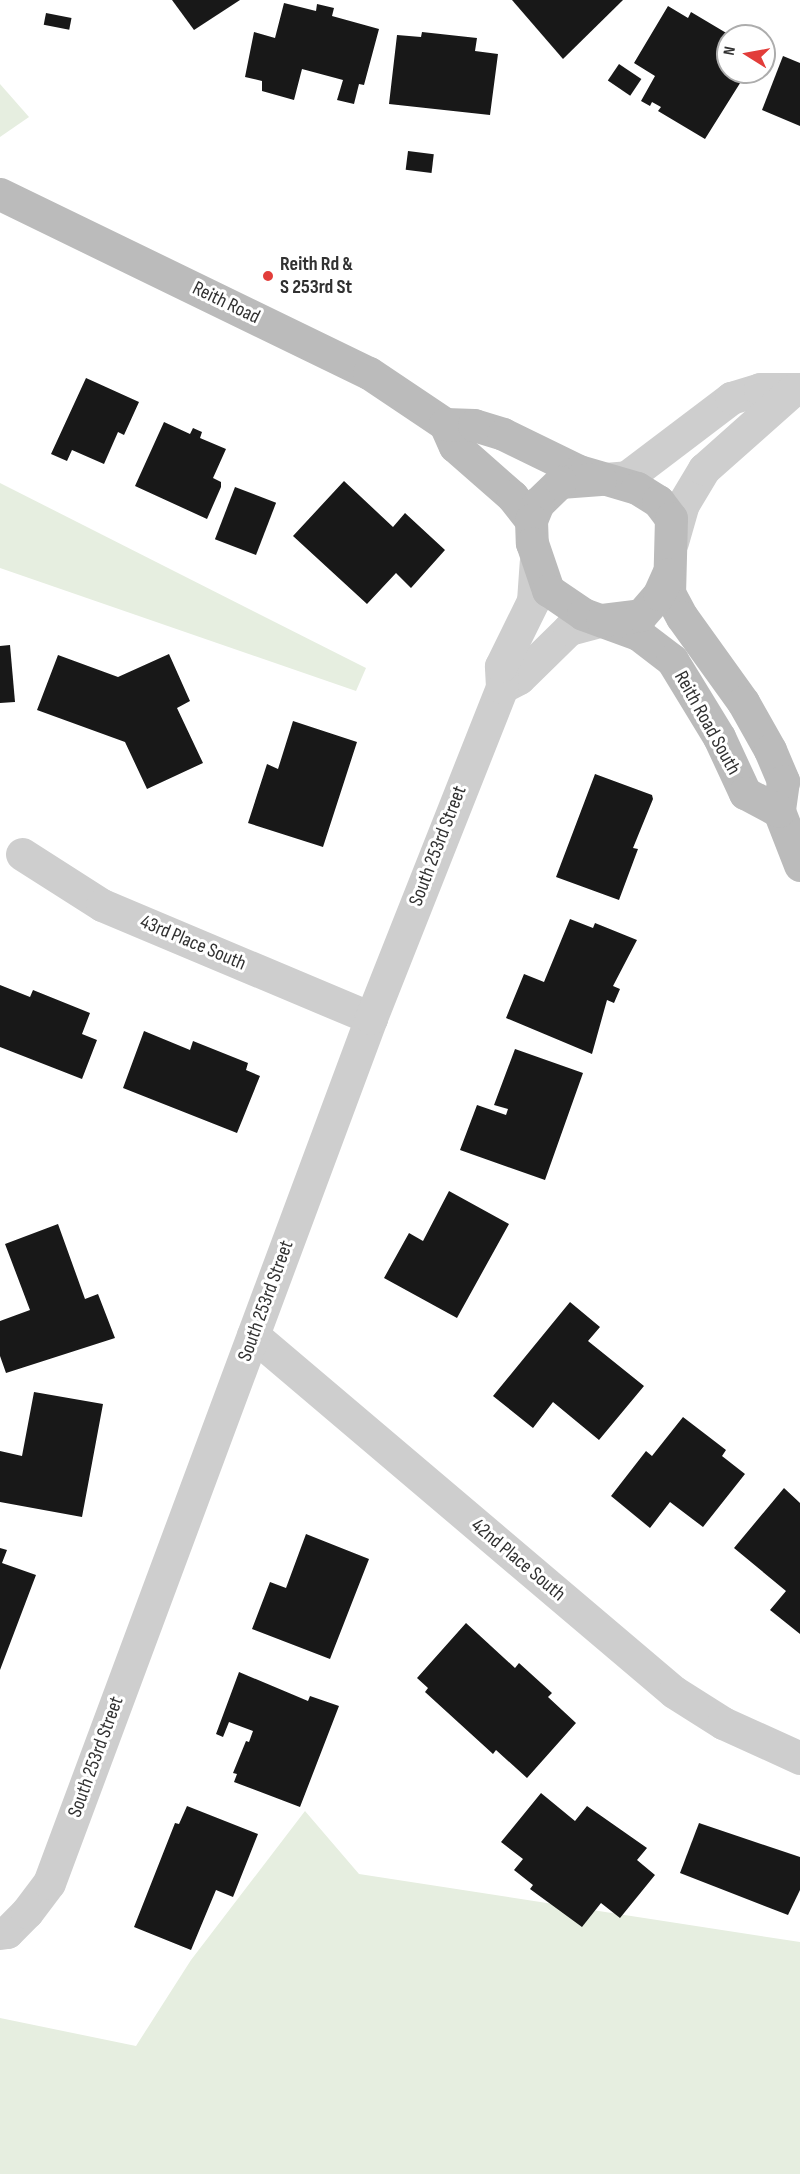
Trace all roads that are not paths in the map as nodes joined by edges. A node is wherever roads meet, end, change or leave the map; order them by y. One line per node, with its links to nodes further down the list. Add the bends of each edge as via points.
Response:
1 (0, 194): 3 (main road, Reith Road, via 369,373)
2 (796, 390): 4 (street, via 760,388 731,398 627,477); 6 (street, via 704,469 683,504)
3 (445, 424): 4 (main road, via 474,424); 5 (main road, Reith Road, via 455,446 512,496)
4 (605, 479): 5 (main road, via 560,482 538,503); 6 (main road, Reith Road South, via 637,488 658,501 671,518)
5 (531, 520): 7 (main road)
6 (672, 542): 8 (main road, Reith Road South)
7 (536, 562): 9 (main road, Reith Road South, via 548,590 583,614); 10 (street, South 253rd Street, via 533,600 501,666)
8 (668, 574): 9 (main road, Reith Road South, via 659,594 641,615); 11 (main road, Reith Road South, via 669,592 682,617 743,702 770,750 783,781)
9 (602, 620): 10 (street, via 569,629 519,678); 11 (main road, Reith Road South, via 638,634 672,660 719,737 745,794)
10 (502, 687): 14 (street, South 253rd Street)
11 (779, 811): 13 (main road, Reith Road South)
12 (22, 854): 14 (street, 43rd Place South, via 102,905)
13 (800, 865)
14 (371, 1018): 15 (street, South 253rd Street)
15 (253, 1335): 16 (street, 42nd Place South, via 674,1692 723,1723); 17 (street, South 253rd Street, via 49,1883 27,1912 7,1932)
16 (800, 1758)
17 (0, 1933)

